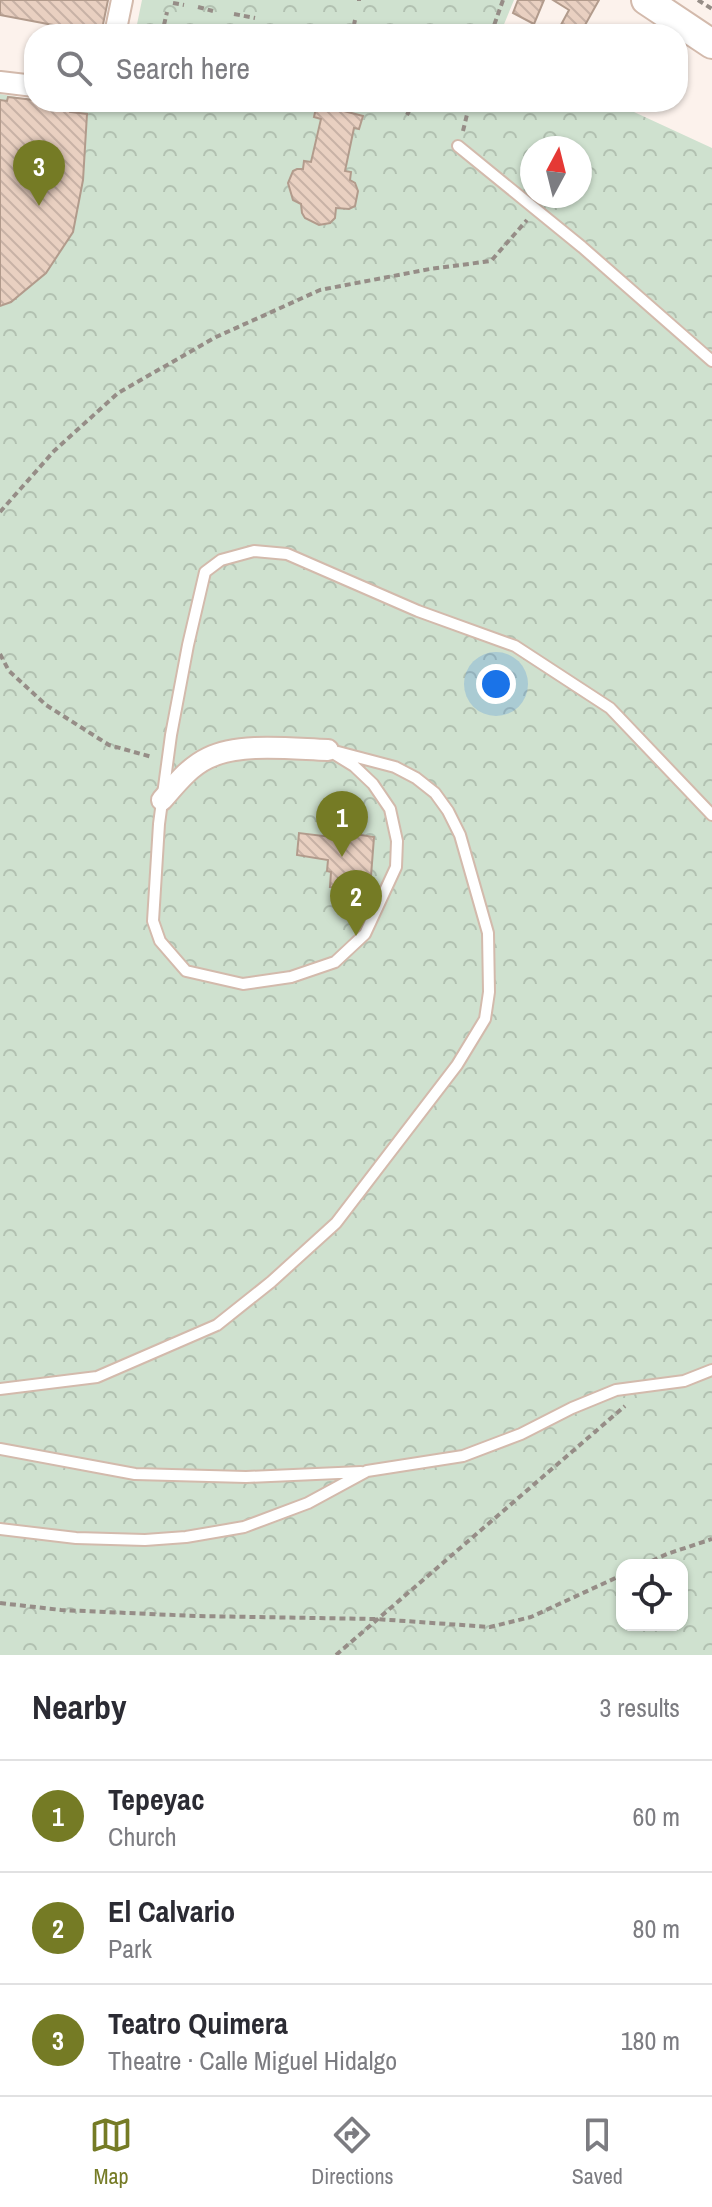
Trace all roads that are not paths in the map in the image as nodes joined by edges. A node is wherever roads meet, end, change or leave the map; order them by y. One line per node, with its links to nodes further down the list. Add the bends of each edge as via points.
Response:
1 (122, 0): 3 (street)
2 (646, 0): 4 (main road)
3 (117, 24)
4 (682, 24)
5 (688, 28): 6 (main road)
6 (712, 44)
7 (0, 82): 8 (street)
8 (24, 85)
9 (458, 146): 10 (lane)
10 (712, 361)
11 (328, 750): 12 (street, via 225,751 189,770); 12 (lane, via 373,784 390,809 396,867 365,934 335,962 291,977 243,984 186,971 160,941 153,921); 15 (lane, via 395,767 435,793 448,811 488,933 485,1019 457,1065 336,1223 217,1325 97,1377)
12 (162, 800): 13 (lane, via 205,572 221,560 254,551 287,554 515,646 610,708)
13 (712, 815)
14 (712, 1370): 17 (lane, via 684,1381 616,1390 463,1456)
15 (0, 1389)
16 (0, 1449): 17 (lane, via 135,1474 246,1477)
17 (367, 1471): 18 (lane, via 308,1503 244,1527 186,1537 76,1538)
18 (0, 1529)

